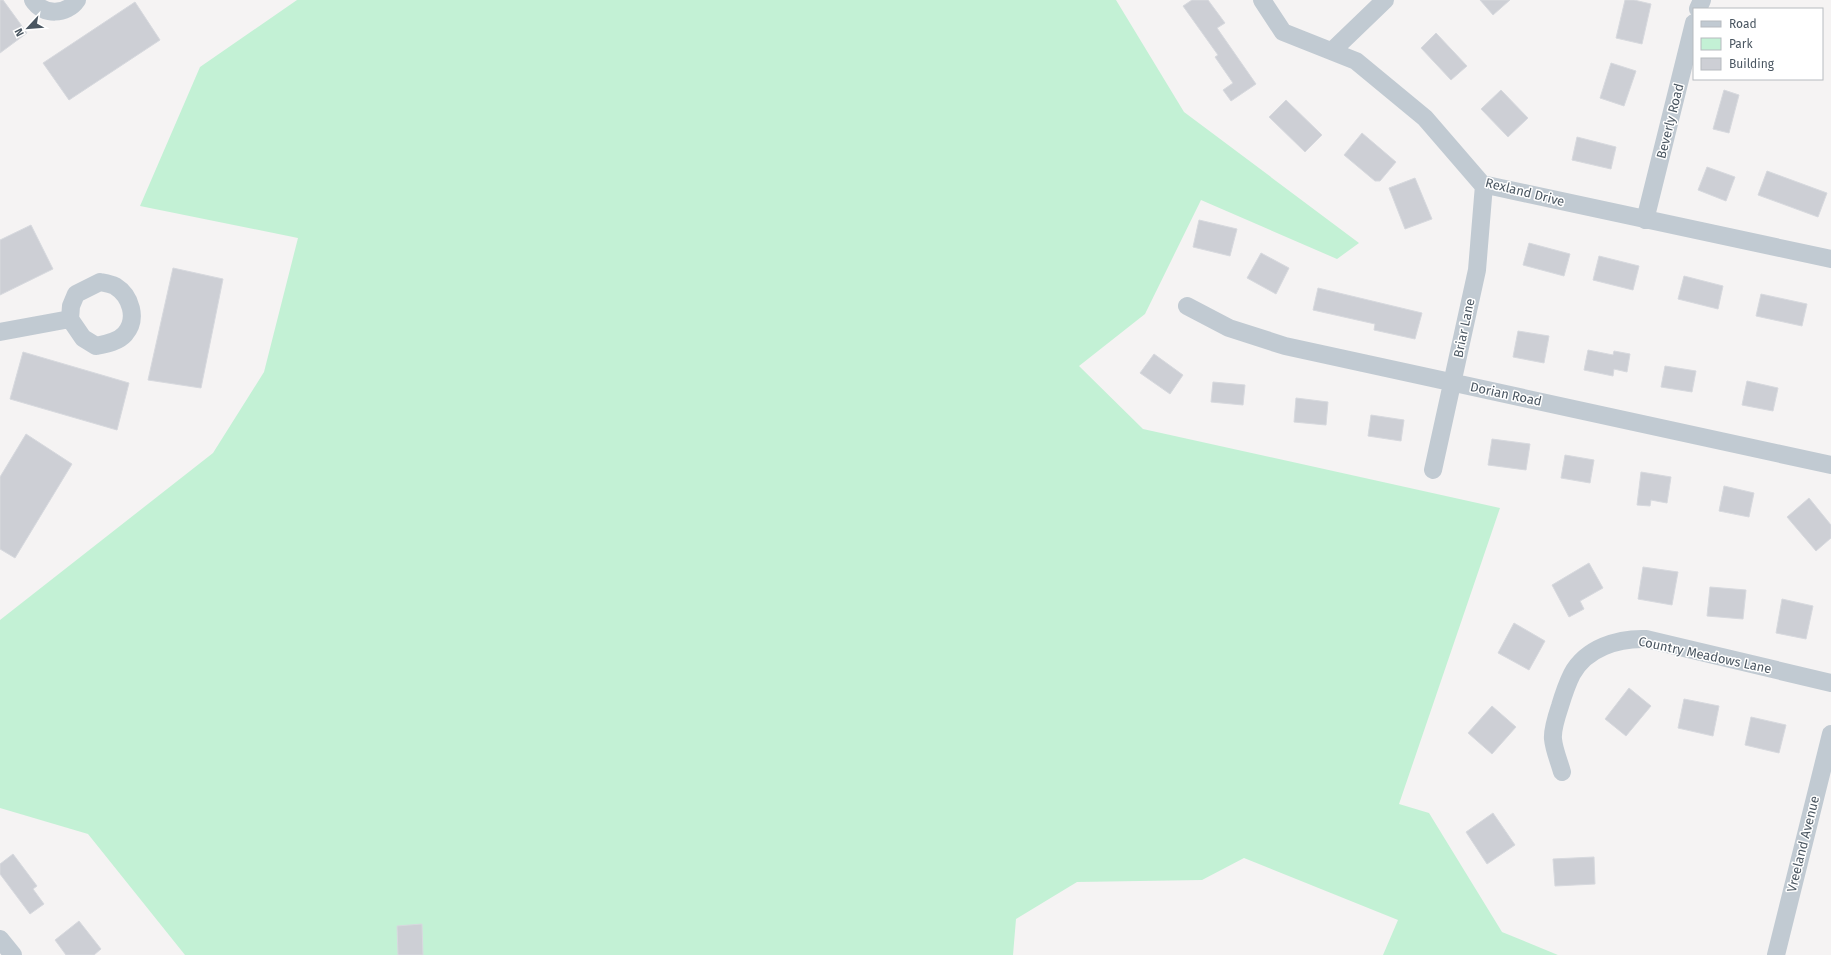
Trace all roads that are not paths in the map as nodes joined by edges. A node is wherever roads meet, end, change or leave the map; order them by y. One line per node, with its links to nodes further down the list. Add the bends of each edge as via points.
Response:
1 (33, 0): 2 (street, via 44,10 55,12 66,10)
2 (77, 0)
3 (1262, 0): 6 (street, Rexland Drive, via 1283,32)
4 (1385, 0): 6 (street)
5 (1693, 27): 8 (street, Beverly Road)
6 (1332, 51): 7 (street, Rexland Drive, via 1356,61 1425,118)
7 (1484, 184): 8 (street, Rexland Drive); 13 (street, Briar Lane, via 1477,270)
8 (1645, 220): 9 (street, Rexland Drive)
9 (1831, 259)
10 (1187, 306): 13 (street, Dorian Road, via 1229,328 1285,346)
11 (70, 319): 12 (street)
12 (0, 332)
13 (1452, 382): 14 (street, Dorian Road); 15 (street, Briar Lane)
14 (1831, 465)
15 (1433, 470)
16 (1831, 683): 18 (street, Country Meadows Lane, via 1646,639 1614,642 1585,658 1572,674 1552,738)
17 (1831, 734): 21 (street, Vreeland Avenue)
18 (1562, 772)
19 (0, 939): 20 (street)
20 (13, 955)
21 (1776, 955)

